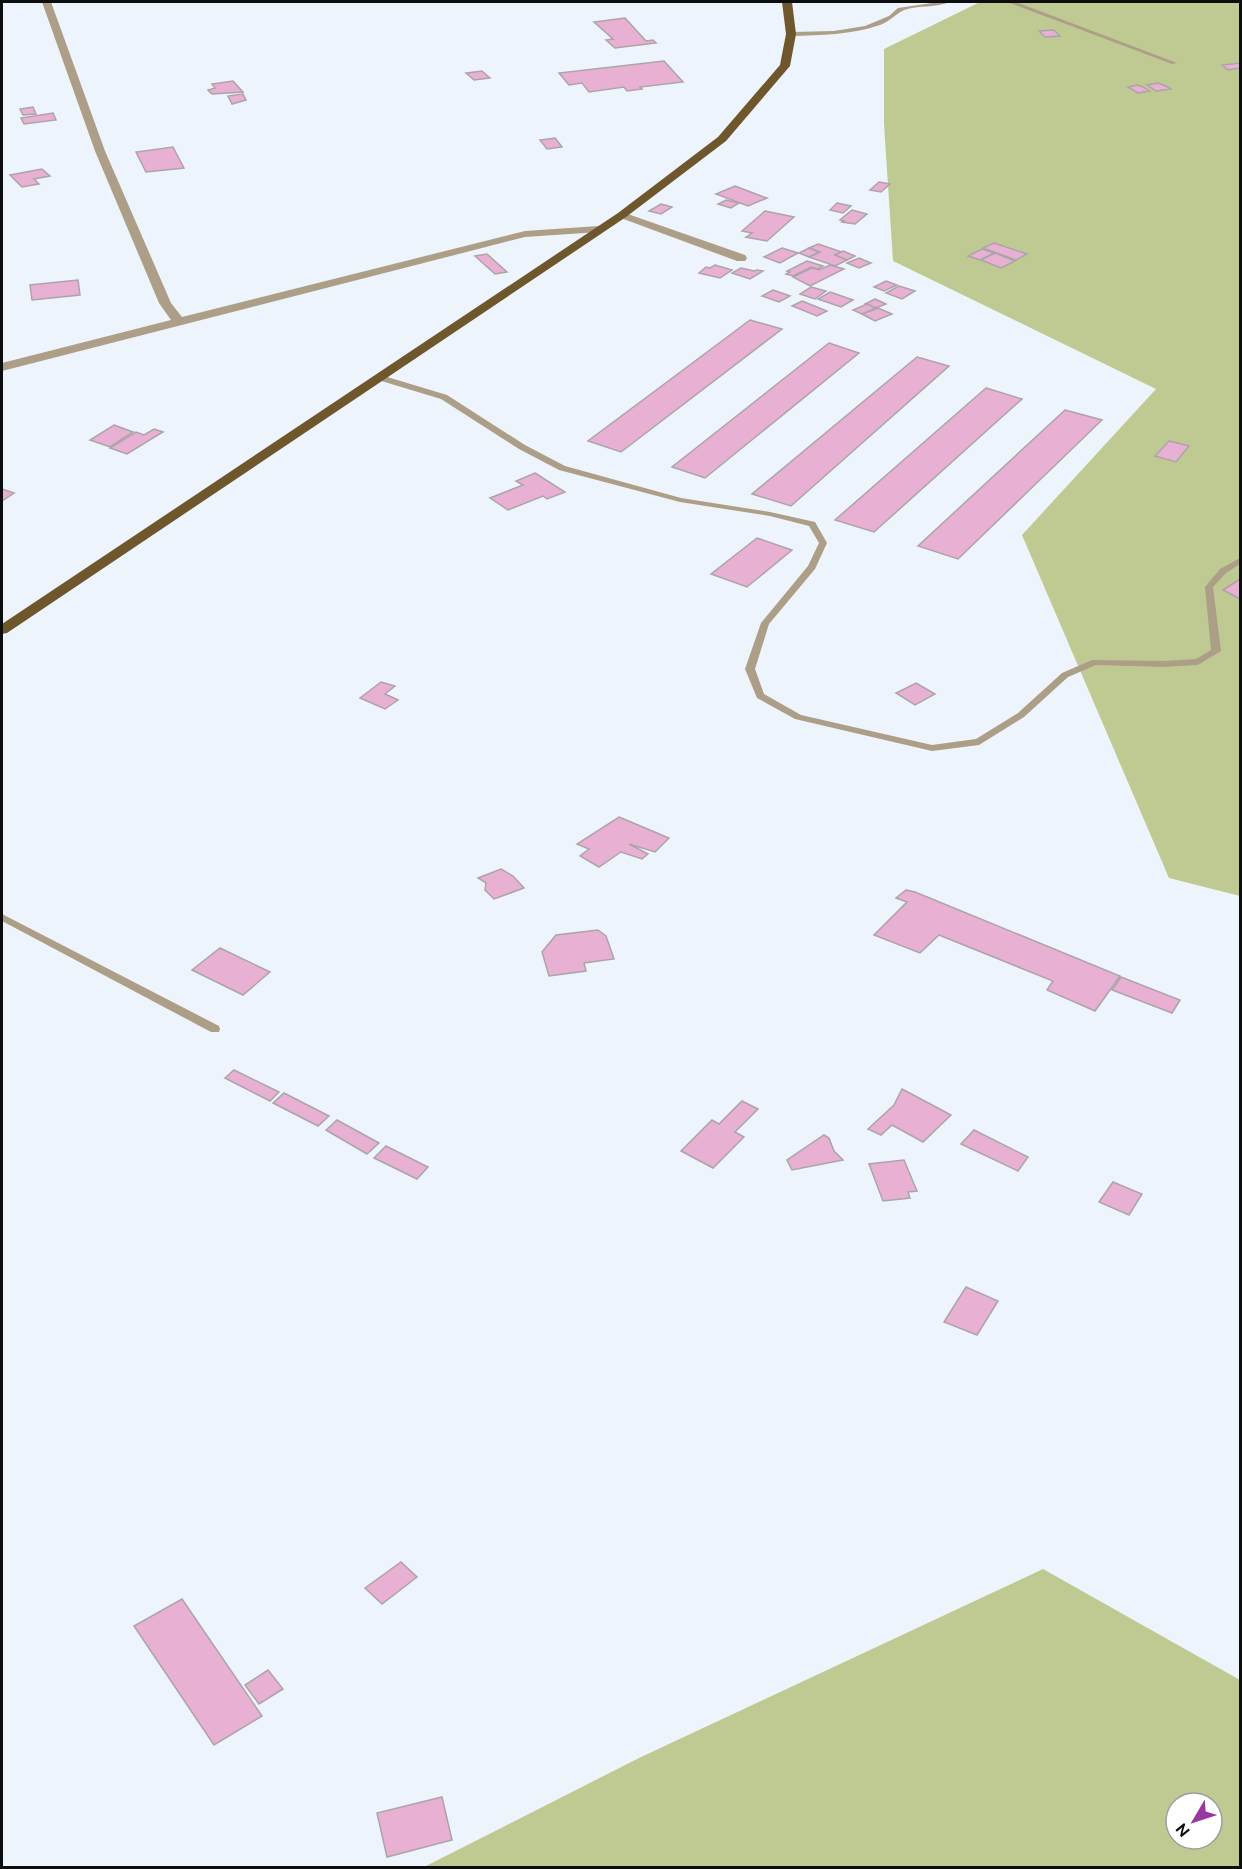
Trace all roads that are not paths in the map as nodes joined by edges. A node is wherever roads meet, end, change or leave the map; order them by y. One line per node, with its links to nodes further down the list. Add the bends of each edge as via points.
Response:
1 (46, 2): 10 (street, via 100,151 165,303)
2 (787, 2): 5 (main road)
3 (947, 2): 5 (lane, via 900,9 894,17 866,27)
4 (1012, 2): 6 (lane)
5 (791, 34): 7 (main road, via 785,66 722,139)
6 (1174, 63)
7 (622, 214): 8 (main road); 9 (street)
8 (599, 229): 10 (street, via 525,234); 12 (main road)
9 (741, 258)
10 (179, 322): 11 (street)
11 (2, 367)
12 (381, 378): 13 (lane, via 444,397 562,468 680,500 770,513 812,524 823,543 812,567 765,623 750,669 760,696 798,717 932,748 979,742 1021,715 1065,675 1095,662 1198,662 1216,651 1209,587 1223,571); 14 (main road)
13 (1240, 561)
14 (2, 630)
15 (2, 917): 16 (lane)
16 (215, 1029)

